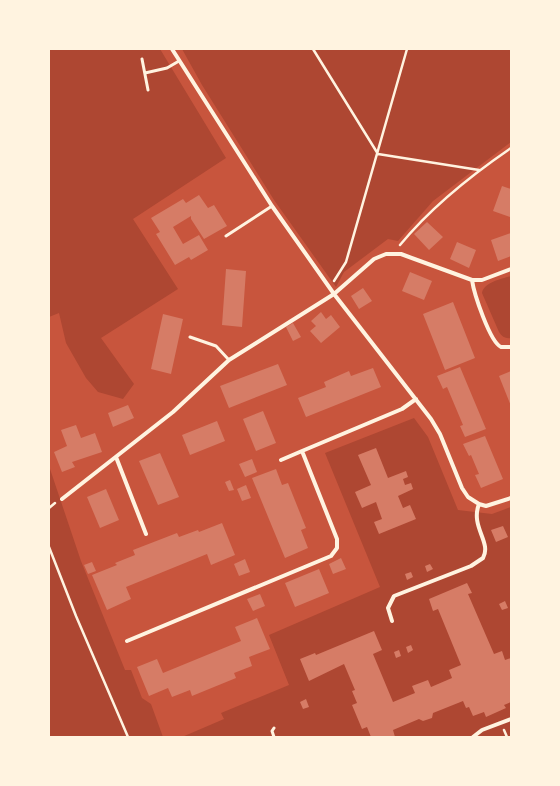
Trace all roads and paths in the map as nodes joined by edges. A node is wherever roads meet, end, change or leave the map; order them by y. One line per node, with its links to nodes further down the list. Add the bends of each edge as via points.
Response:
1 (172, 49): 5 (street)
2 (314, 49): 9 (path)
3 (407, 49): 9 (path)
4 (142, 59): 6 (lane)
5 (179, 61): 6 (lane, via 167,68); 11 (street)
6 (145, 73): 7 (lane)
7 (148, 90)
8 (511, 148): 10 (path)
9 (378, 154): 10 (path); 16 (path, via 346,262 333,283)
10 (479, 170): 13 (path, via 424,217)
11 (272, 206): 12 (lane); 16 (street)
12 (226, 236)
13 (394, 253): 15 (street, via 406,255); 16 (street, via 380,256 368,263)
14 (511, 269): 15 (street, via 482,280)
15 (472, 280): 18 (street, via 494,341 501,347)
16 (334, 294): 19 (street); 20 (street)
17 (190, 337): 19 (lane, via 216,346)
18 (511, 347)
19 (229, 360): 22 (street, via 173,412)
20 (416, 399): 21 (street, via 402,409); 26 (street, via 440,434 465,493)
21 (302, 451): 23 (street); 30 (street, via 337,539 337,548 331,556)
22 (116, 457): 24 (street); 27 (street)
23 (281, 460)
24 (62, 498)
25 (511, 498): 26 (street, via 490,505)
26 (479, 504): 29 (street, via 475,518 486,551 483,558 471,566 394,596 388,608)
27 (146, 534)
28 (49, 547): 33 (path)
29 (392, 621)
30 (127, 641)
31 (511, 719): 35 (street, via 482,730)
32 (274, 728): 34 (lane)
33 (128, 737)
34 (274, 737)
35 (473, 737)

